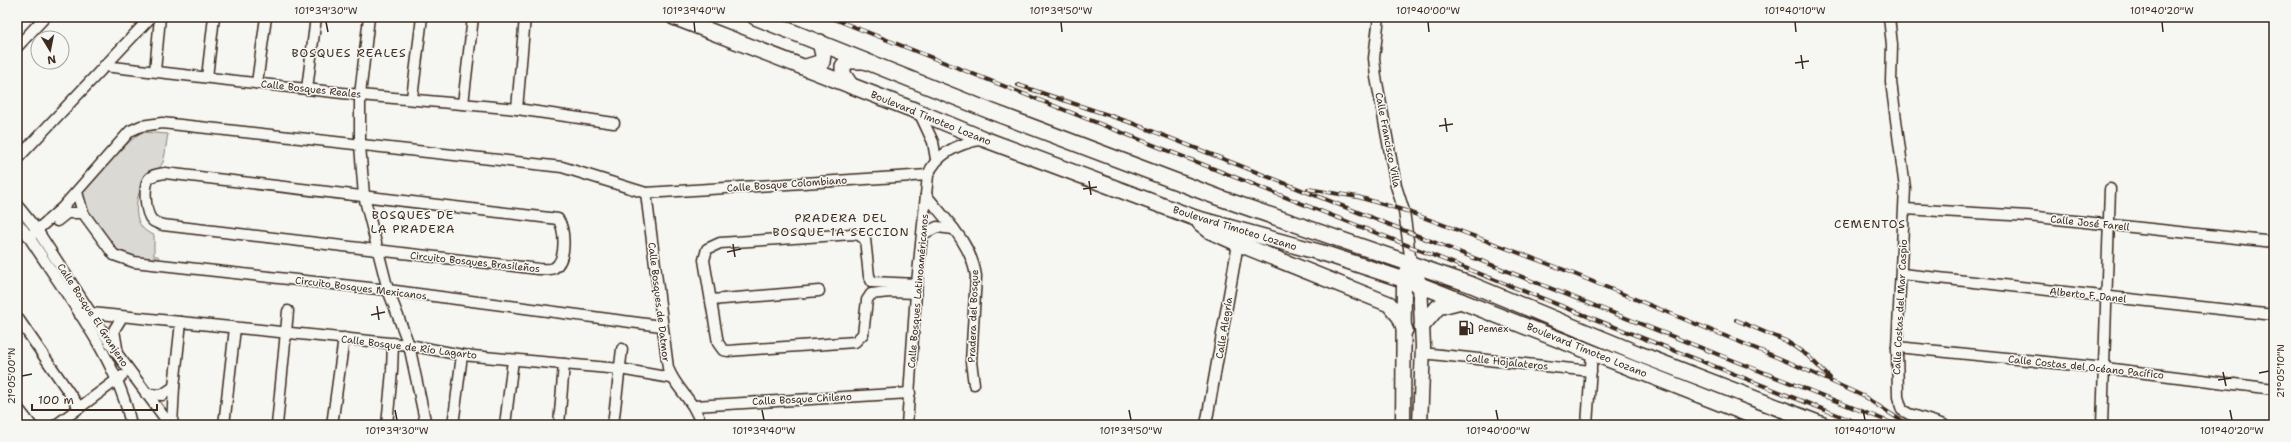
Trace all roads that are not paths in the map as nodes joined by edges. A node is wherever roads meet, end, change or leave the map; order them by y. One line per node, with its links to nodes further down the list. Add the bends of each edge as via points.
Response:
1 (45, 17): 16 (street)
2 (151, 17): 18 (street)
3 (160, 17): 20 (street)
4 (214, 17): 21 (street)
5 (266, 17): 22 (street)
6 (316, 17): 24 (street)
7 (369, 17): 25 (street)
8 (422, 17): 26 (street)
9 (473, 17): 27 (street)
10 (525, 17): 28 (street)
11 (674, 17): 19 (main road, Boulevard Timoteo Lozano)
12 (755, 17): 15 (main road, Boulevard Timoteo Lozano)
13 (1379, 17): 52 (street, Calle Francisco Villa, via 1374,58 1376,77 1396,186 1404,211)
14 (1889, 18): 42 (street, Calle Costas del Mar Caspio, via 1891,82 1904,170)
15 (820, 42): 17 (main road, Boulevard Timoteo Lozano); 19 (main road, via 822,62)
16 (17, 47)
17 (865, 61): 23 (main road, via 848,61 842,66 842,72); 52 (main road, Boulevard Timoteo Lozano, via 1220,198)
18 (104, 66): 20 (street, Calle Bosques Reales); 33 (street)
19 (806, 68): 23 (main road, Boulevard Timoteo Lozano)
20 (155, 71): 21 (street, Calle Bosques Reales)
21 (207, 77): 22 (street, Calle Bosques Reales)
22 (257, 83): 24 (street, Calle Bosques Reales)
23 (851, 86): 29 (main road, Boulevard Timoteo Lozano)
24 (307, 89): 25 (street, Calle Bosques Reales)
25 (360, 95): 26 (street, Calle Bosques Reales); 32 (street)
26 (412, 98): 27 (street, Calle Bosques Reales)
27 (463, 104): 28 (street, Calle Bosques Reales)
28 (517, 109): 30 (street, Calle Bosques Reales)
29 (919, 112): 31 (main road, Boulevard Timoteo Lozano); 34 (street, via 933,142)
30 (614, 123)
31 (984, 139): 34 (street, via 959,146); 49 (main road, Boulevard Timoteo Lozano, via 1196,218)
32 (360, 145): 37 (street, via 162,123 150,124 130,131); 38 (street, via 562,167); 40 (street)
33 (17, 159)
34 (936, 159): 35 (street, Calle Bosques Latinoaméricanos)
35 (928, 175): 38 (street, Calle Bosque Colombiano); 39 (street, Calle Bosques Latinoaméricanos)
36 (2110, 189): 45 (street)
37 (77, 192): 43 (street, Circuito Bosques Mexicanos); 48 (street)
38 (646, 193): 69 (street, Calle Bosques de Datmor)
39 (926, 195): 46 (street, Pradera del Bosque); 47 (street, Calle Bosques Latinoaméricanos)
40 (364, 196): 51 (street); 51 (street, Circuito Bosques Brasileños, via 558,219 564,232 560,261 553,269 547,270); 51 (street, Circuito Bosques Brasileños, via 165,173 157,174 148,180 147,207 151,219 163,225)
41 (17, 205): 48 (street, Calle Bosque El Granjeno)
42 (1905, 209): 45 (street, Calle José Farell, via 2028,216); 53 (street, Calle Costas del Mar Caspio)
43 (83, 213): 48 (street, via 67,213); 57 (street, Circuito Bosques Mexicanos, via 114,255 121,259 148,265)
44 (17, 222): 48 (street, Calle Bosque El Granjeno)
45 (2108, 225): 50 (street, Calle José Farell); 59 (street)
46 (954, 229): 47 (street, via 937,227); 91 (street, Pradera del Bosque, via 969,250 976,276 971,362)
47 (923, 234): 56 (street, Calle Bosques Latinoaméricanos)
48 (35, 236): 63 (street, Calle Bosque El Granjeno); 65 (street, Calle Bosque El Granjeno)
49 (1240, 237): 54 (main road, Boulevard Timoteo Lozano, via 1326,254); 72 (main road, via 1389,304 1400,316); 115 (street, Calle Alegría)
50 (2274, 242)
51 (378, 250): 57 (street)
52 (1411, 263): 54 (main road); 55 (main road); 120 (main road, Boulevard Timoteo Lozano)
53 (1902, 274): 59 (street, Alberto F. Danel); 77 (street, Calle Costas del Mar Caspio)
54 (1404, 279): 55 (main road, Boulevard Timoteo Lozano); 72 (main road)
55 (1420, 285): 61 (main road, Boulevard Timoteo Lozano); 70 (main road)
56 (916, 288): 60 (street, via 871,294 867,300 863,334 855,342 728,352 718,343); 60 (street, via 872,282 869,276 866,243 859,235 845,234 720,243 707,249 704,260); 94 (street, Calle Bosques Latinoaméricanos)
57 (388, 290): 69 (street, Circuito Bosques Mexicanos); 76 (street)
58 (819, 292): 60 (street)
59 (2107, 298): 64 (street, Alberto F. Danel); 85 (street)
60 (711, 300)
61 (1462, 301): 70 (main road, via 1438,306); 79 (main road, Boulevard Timoteo Lozano)
62 (288, 311): 73 (street)
63 (91, 313): 65 (street); 67 (street, Calle Bosque de Río Lagarto); 81 (street, Calle Bosque El Granjeno)
64 (2274, 315)
65 (80, 316): 90 (street, Calle Bosque El Granjeno)
66 (17, 317): 98 (street)
67 (122, 317): 68 (street, Calle Bosque de Río Lagarto); 81 (street, via 114,330)
68 (181, 322): 71 (street, Calle Bosque de Río Lagarto); 92 (street)
69 (661, 326): 89 (street, Calle Bosques de Datmor)
70 (1422, 326): 80 (main road)
71 (235, 328): 73 (street, Calle Bosque de Río Lagarto); 104 (street)
72 (1405, 330): 116 (main road)
73 (286, 332): 74 (street, Calle Bosque de Río Lagarto); 105 (street)
74 (344, 338): 75 (street, Calle Bosque de Río Lagarto); 106 (street)
75 (393, 343): 76 (street, Calle Bosque de Río Lagarto); 107 (street)
76 (409, 345): 82 (street, Calle Bosque de Río Lagarto); 108 (street)
77 (1897, 347): 85 (street, Calle Costas del Océano Pacífico); 121 (street, Calle Costas del Mar Caspio, via 1897,391 1902,410)
78 (622, 349): 86 (street)
79 (1592, 352): 88 (street); 99 (main road, Boulevard Timoteo Lozano)
80 (1422, 353): 88 (street, Calle Hojalateros); 117 (main road)
81 (118, 355): 87 (street, Calle Bosque El Granjeno)
82 (462, 355): 83 (street, Calle Bosque de Río Lagarto); 109 (street)
83 (513, 360): 84 (street, Calle Bosque de Río Lagarto); 110 (street)
84 (564, 364): 86 (street, Calle Bosque de Río Lagarto); 111 (street)
85 (2104, 368): 93 (street, Calle Costas del Océano Pacífico); 122 (street)
86 (620, 369): 89 (street, Calle Bosque de Río Lagarto); 112 (street)
87 (129, 370): 90 (street); 95 (street, Calle Bosque El Granjeno)
88 (1591, 371): 118 (street)
89 (671, 378): 97 (street, Calle Bosques de Datmor)
90 (117, 379): 98 (street); 102 (street, Calle Bosque El Granjeno)
91 (974, 384)
92 (174, 387): 95 (street, via 162,395); 103 (street)
93 (2274, 389)
94 (910, 393): 97 (street, Calle Bosque Chileno); 114 (street, Calle Bosques Latinoaméricanos)
95 (146, 394): 103 (street, Calle Bosque El Granjeno)
96 (17, 406): 100 (street)
97 (694, 406): 113 (street, Calle Bosques de Datmor)
98 (79, 407): 101 (street)
99 (1758, 422): 119 (main road, Boulevard Timoteo Lozano)
100 (31, 425)
101 (56, 425)
102 (131, 425)
103 (171, 425)
104 (224, 425)
105 (277, 425)
106 (332, 425)
107 (387, 425)
108 (426, 425)
109 (453, 425)
110 (505, 425)
111 (559, 425)
112 (614, 425)
113 (700, 425)
114 (907, 425)
115 (1206, 425)
116 (1403, 425)
117 (1420, 425)
118 (1588, 425)
119 (1776, 425)
120 (1823, 425)
121 (1944, 425)
122 (2102, 425)

